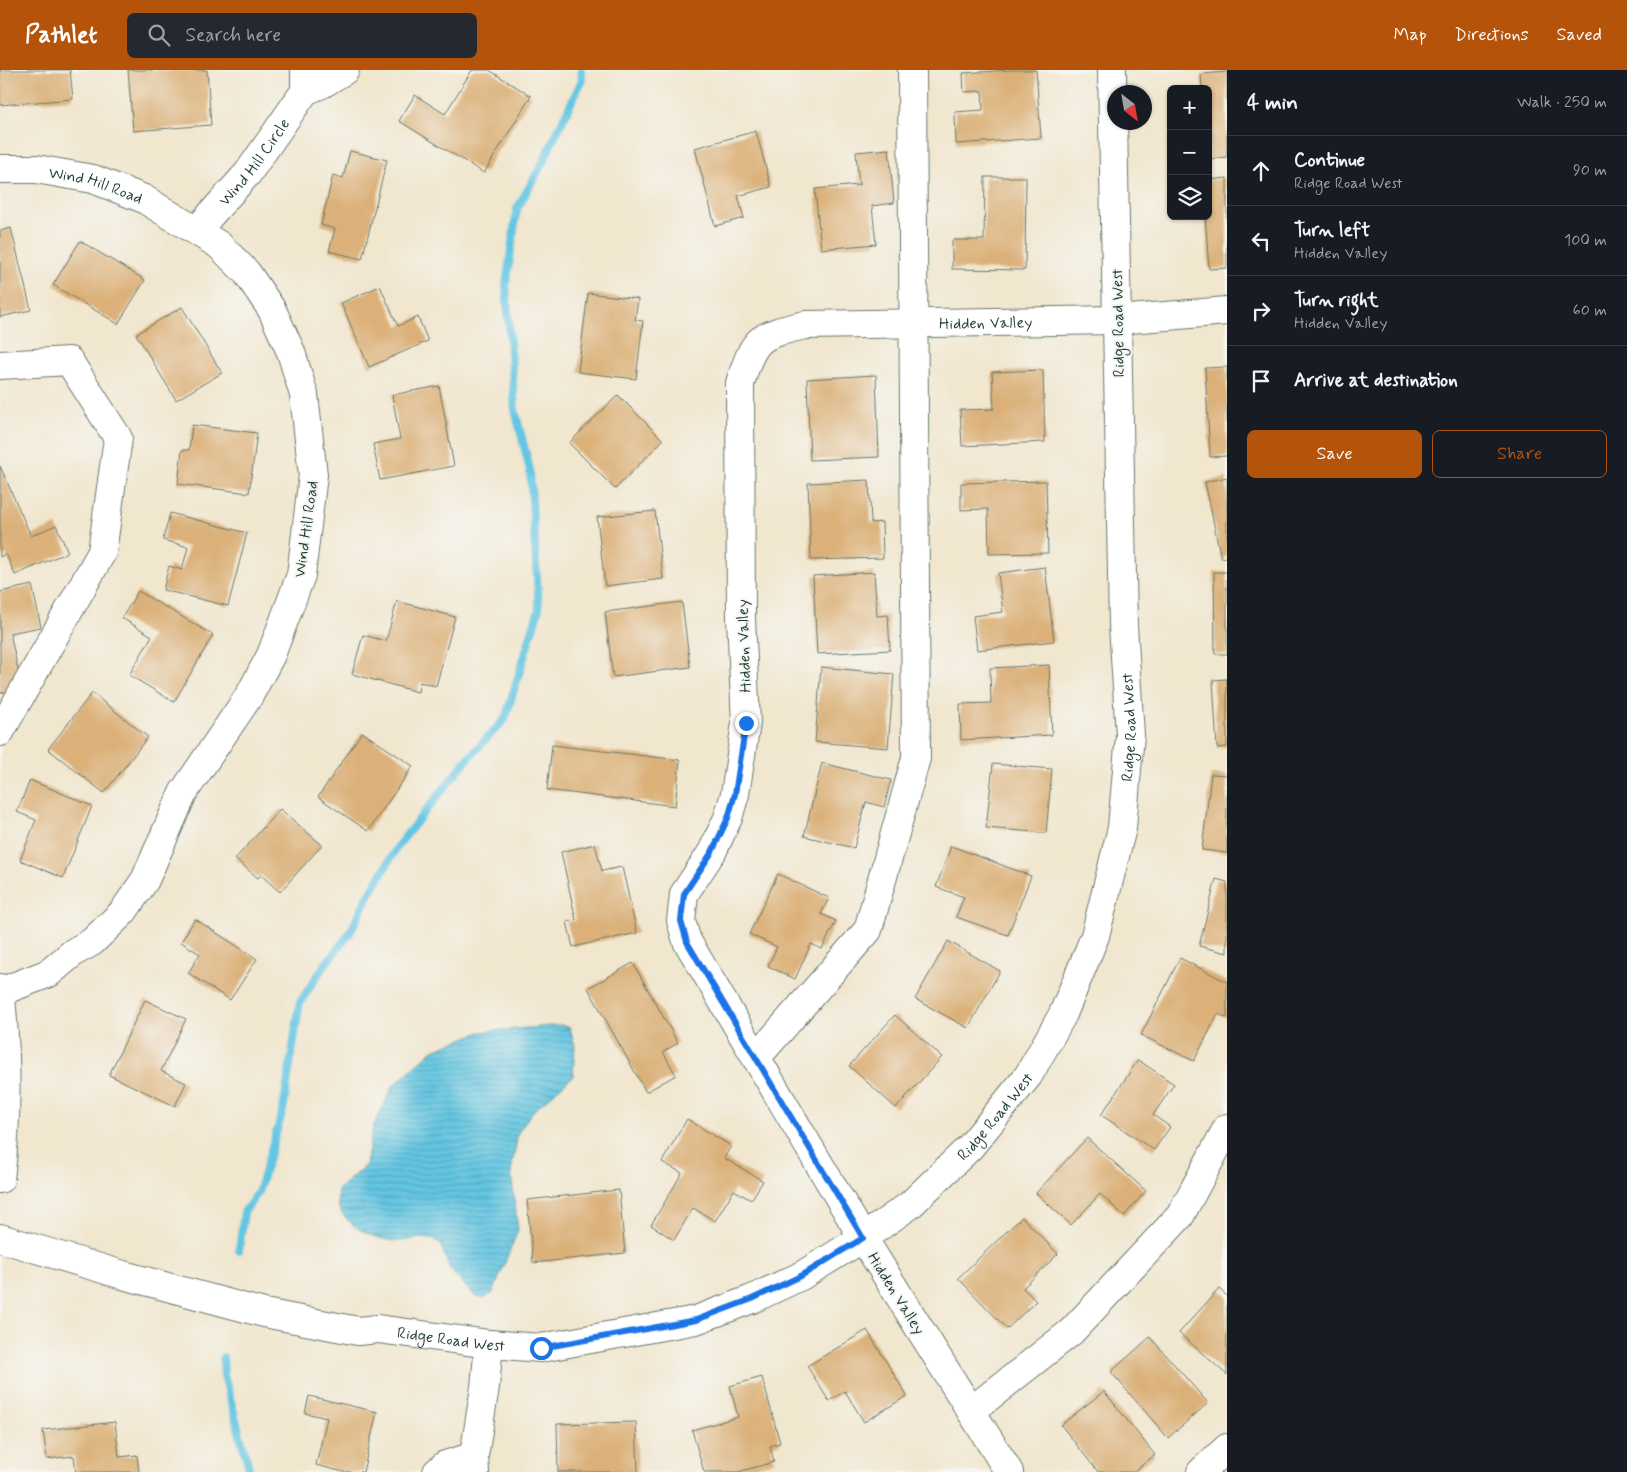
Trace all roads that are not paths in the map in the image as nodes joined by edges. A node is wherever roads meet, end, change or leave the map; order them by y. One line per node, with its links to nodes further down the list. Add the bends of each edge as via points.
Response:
1 (346, 70): 4 (street, Wind Hill Circle, via 322,84)
2 (912, 70): 9 (street)
3 (1112, 70): 8 (street, Ridge Road West)
4 (305, 80): 6 (street, Wind Hill Circle, via 248,173)
5 (0, 169): 6 (street, Wind Hill Road, via 36,169 93,179 144,199)
6 (197, 230): 12 (street, Wind Hill Road, via 219,245 247,273 272,310 291,352 304,395 313,475 301,575 271,655 249,696 183,793 144,880 123,912 92,942 49,973)
7 (1227, 311): 8 (street, Hidden Valley)
8 (1117, 320): 9 (street, Hidden Valley); 17 (street, Ridge Road West, via 1122,625 1130,735 1122,828 1107,896 1095,936 1063,1014 1028,1076 970,1147 910,1205)
9 (915, 323): 13 (street, via 916,758 868,930); 13 (street, Hidden Valley, via 804,326 779,331 760,340 750,351 740,383 741,618 746,723 728,818 712,852 684,894 681,921 687,942)
10 (0, 365): 11 (street, via 69,361 118,438 102,552)
11 (0, 732)
12 (0, 990): 15 (street, via 6,1071 5,1138)
13 (756, 1058): 17 (street, Hidden Valley)
14 (1227, 1128): 19 (street, via 1180,1216 1071,1332)
15 (0, 1179)
16 (0, 1238): 18 (street, Ridge Road West, via 264,1313 358,1331 378,1329)
17 (863, 1238): 18 (street, Ridge Road West, via 801,1276 696,1320 541,1348); 19 (street, Hidden Valley)
18 (489, 1344): 21 (street)
19 (971, 1411): 23 (street, Hidden Valley)
20 (1227, 1448): 24 (street)
21 (474, 1464): 22 (street, via 445,1465)
22 (437, 1472)
23 (1009, 1472)
24 (1201, 1472)

